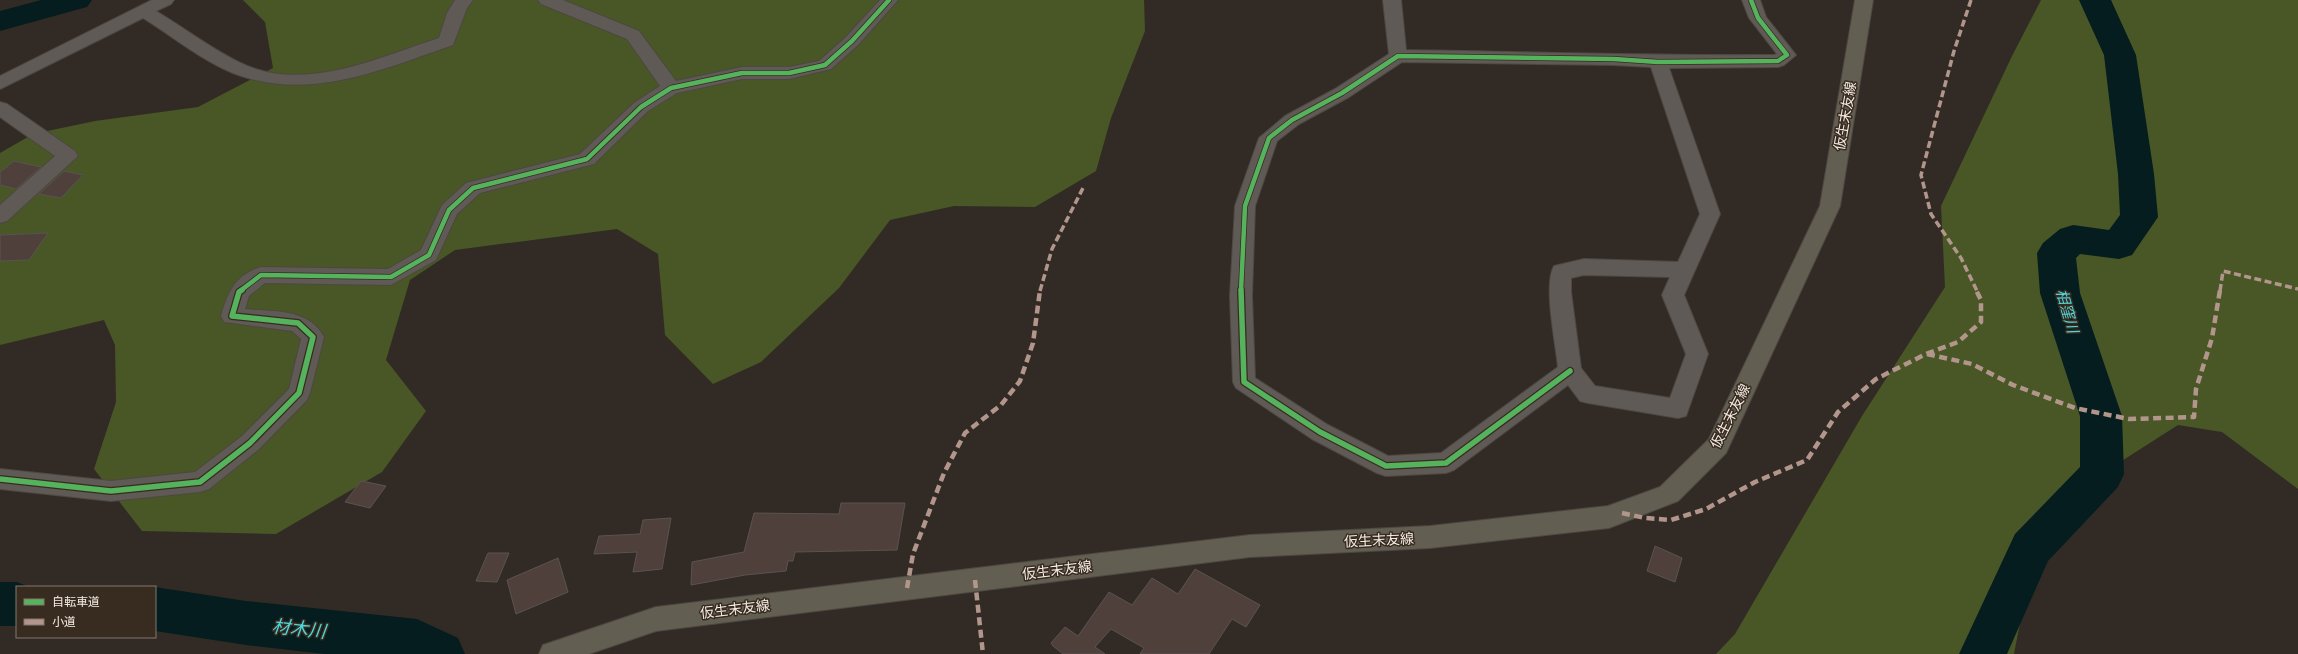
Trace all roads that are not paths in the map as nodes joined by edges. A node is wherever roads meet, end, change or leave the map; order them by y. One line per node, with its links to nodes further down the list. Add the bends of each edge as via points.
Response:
1 (165, 0): 8 (street)
2 (464, 0): 8 (street, via 458,6 447,41 325,80 270,80 240,69)
3 (547, 0): 12 (street, via 633,35)
4 (889, 0): 12 (street, via 826,65 789,73 742,73)
5 (1392, 0): 9 (street)
6 (1751, 0): 10 (street, via 1758,18 1787,55 1778,61)
7 (1864, 0): 18 (main road, 仮生末友線, via 1830,206 1718,446 1670,494 1609,517 1430,537 1250,546 656,619)
8 (144, 11): 11 (street)
9 (1398, 56): 10 (street); 16 (street, via 1292,120 1269,138 1245,206 1241,296 1244,382 1320,432 1386,466 1446,463)
10 (1658, 62): 15 (street, via 1710,214)
11 (0, 83)
12 (671, 88): 17 (street, via 641,107 587,160 473,188 449,210 429,255 391,277 261,275 239,292 232,316 298,323 313,336 298,393 250,443 200,482 111,491)
13 (0, 108): 14 (street, via 68,156)
14 (0, 216)
15 (1685, 270): 16 (street, via 1584,267 1561,272 1560,292); 16 (street, via 1673,295 1697,354 1678,409 1588,394)
16 (1570, 371)
17 (0, 479)
18 (552, 654)

